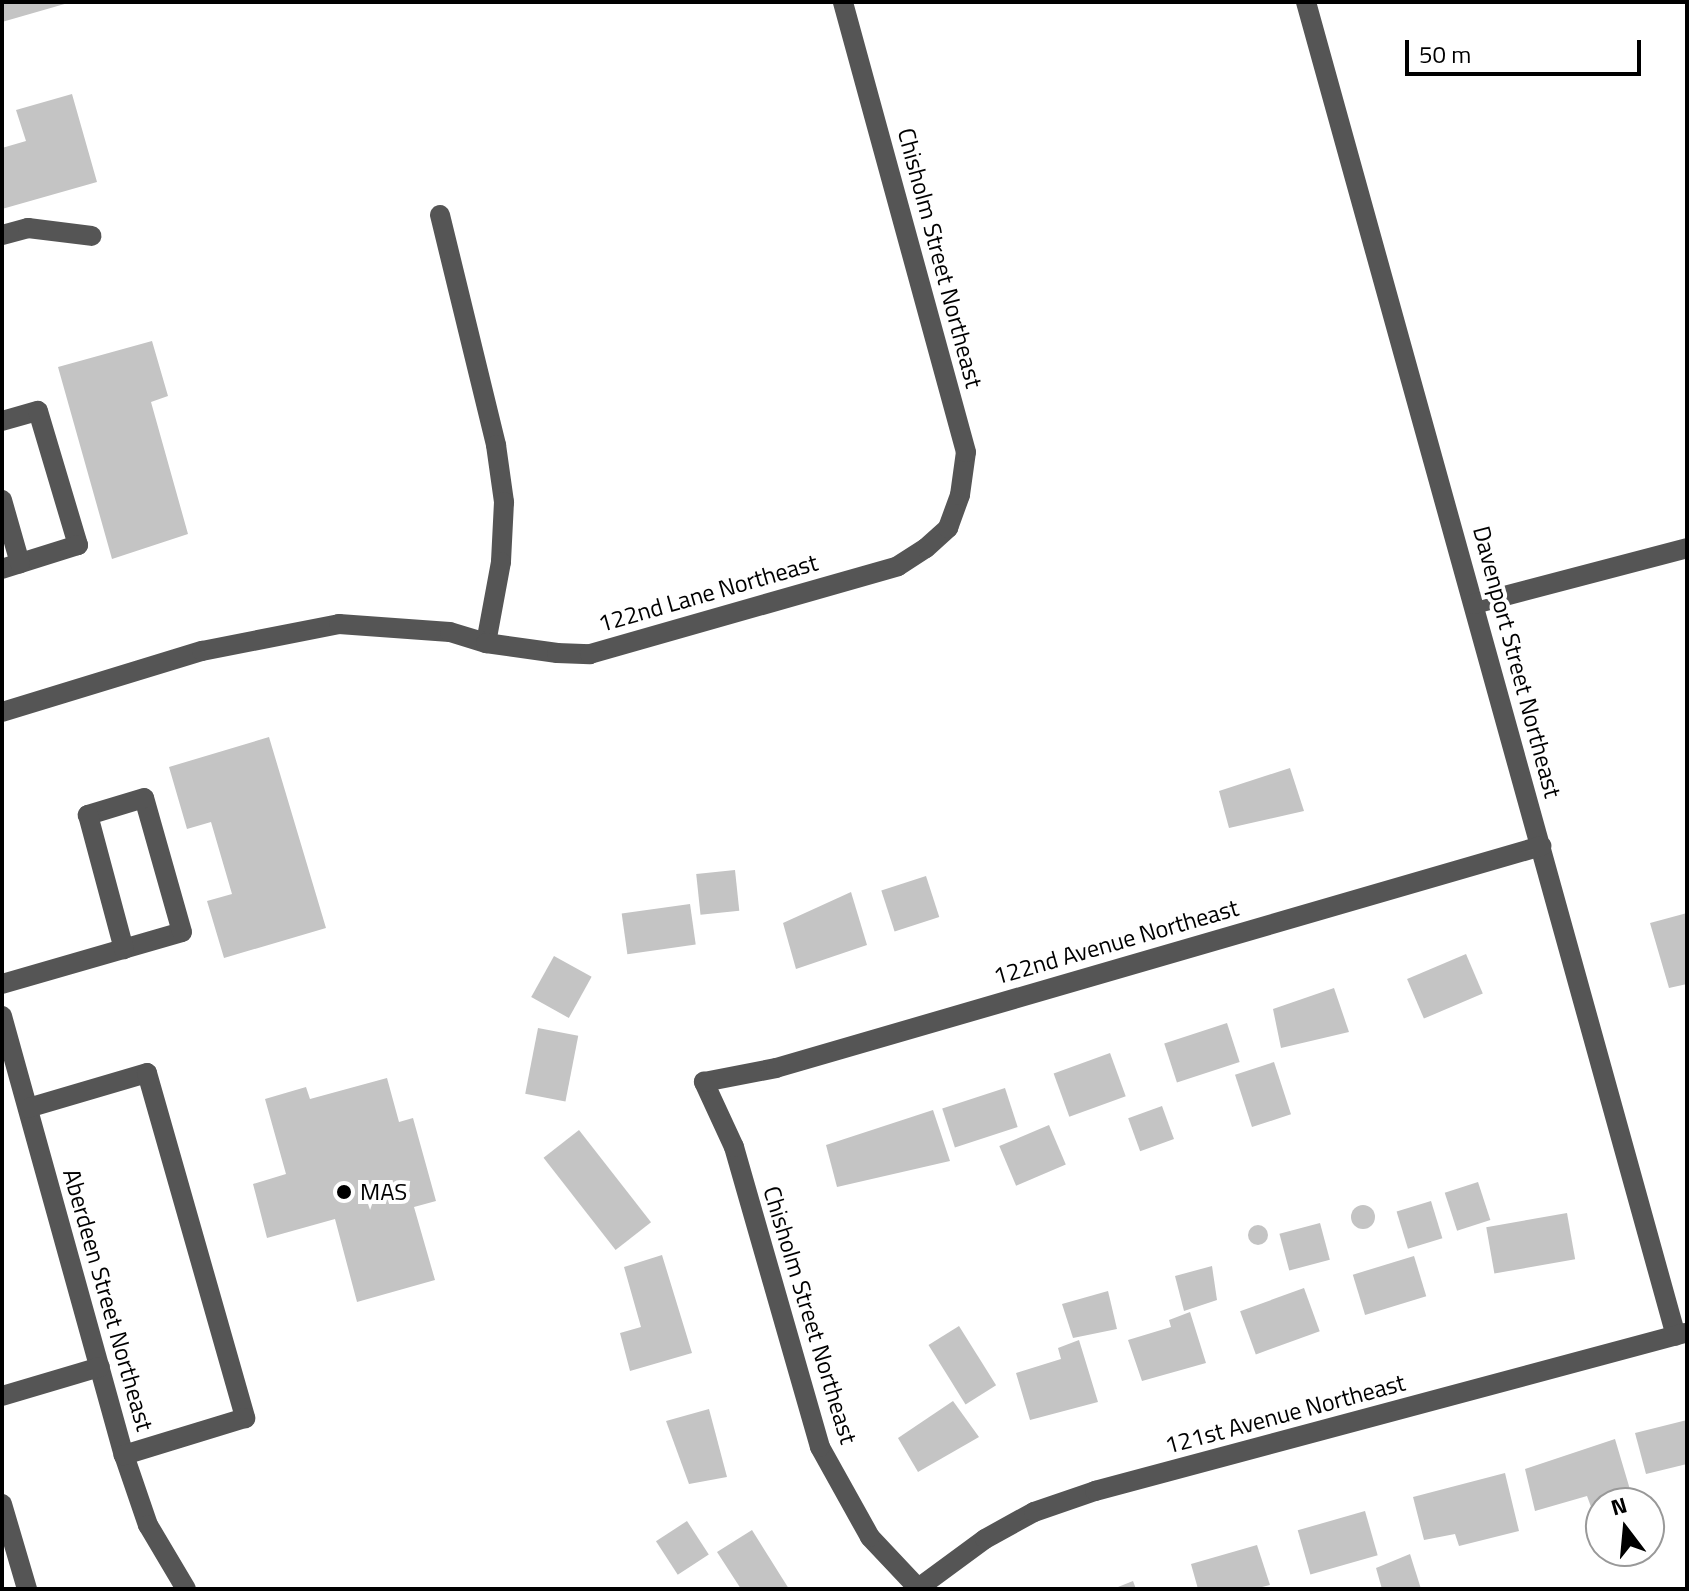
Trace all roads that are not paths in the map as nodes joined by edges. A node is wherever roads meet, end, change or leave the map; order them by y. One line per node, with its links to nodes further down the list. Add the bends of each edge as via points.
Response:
1 (843, 2): 8 (street, Chisholm Street Northeast, via 966,452 960,495)
2 (1306, 2): 11 (street, Davenport Street Northeast)
3 (440, 215): 12 (street, via 496,445 504,502 501,562)
4 (2, 235): 5 (street, via 28,228)
5 (92, 236)
6 (2, 421): 10 (street, via 38,411 78,545)
7 (2, 500): 10 (street)
8 (948, 528): 12 (street, 122nd Lane Northeast, via 898,566 629,645 590,654)
9 (1687, 548): 11 (street)
10 (11, 566)
11 (1474, 604): 14 (street, Davenport Street Northeast)
12 (486, 643): 13 (street, 122nd Lane Northeast, via 450,632 339,624 202,651)
13 (2, 712)
14 (1541, 846): 18 (street, 122nd Avenue Northeast, via 776,1068); 20 (street, Davenport Street Northeast)
15 (124, 949): 15 (street, via 182,932 144,798 88,815); 16 (street)
16 (2, 984)
17 (2, 1016): 19 (street, Aberdeen Street Northeast)
18 (704, 1082): 27 (street, Chisholm Street Northeast, via 734,1147 820,1447 870,1537)
19 (28, 1108): 21 (street, Aberdeen Street Northeast); 23 (street, via 147,1073 245,1418)
20 (1681, 1334): 27 (street, 121st Avenue Northeast, via 1095,1491 1010,1525)
21 (100, 1367): 22 (street); 23 (street, Aberdeen Street Northeast)
22 (2, 1396)
23 (124, 1455): 26 (street, Aberdeen Street Northeast, via 148,1525)
24 (2, 1504): 25 (street)
25 (27, 1589)
26 (186, 1589)
27 (917, 1589)

